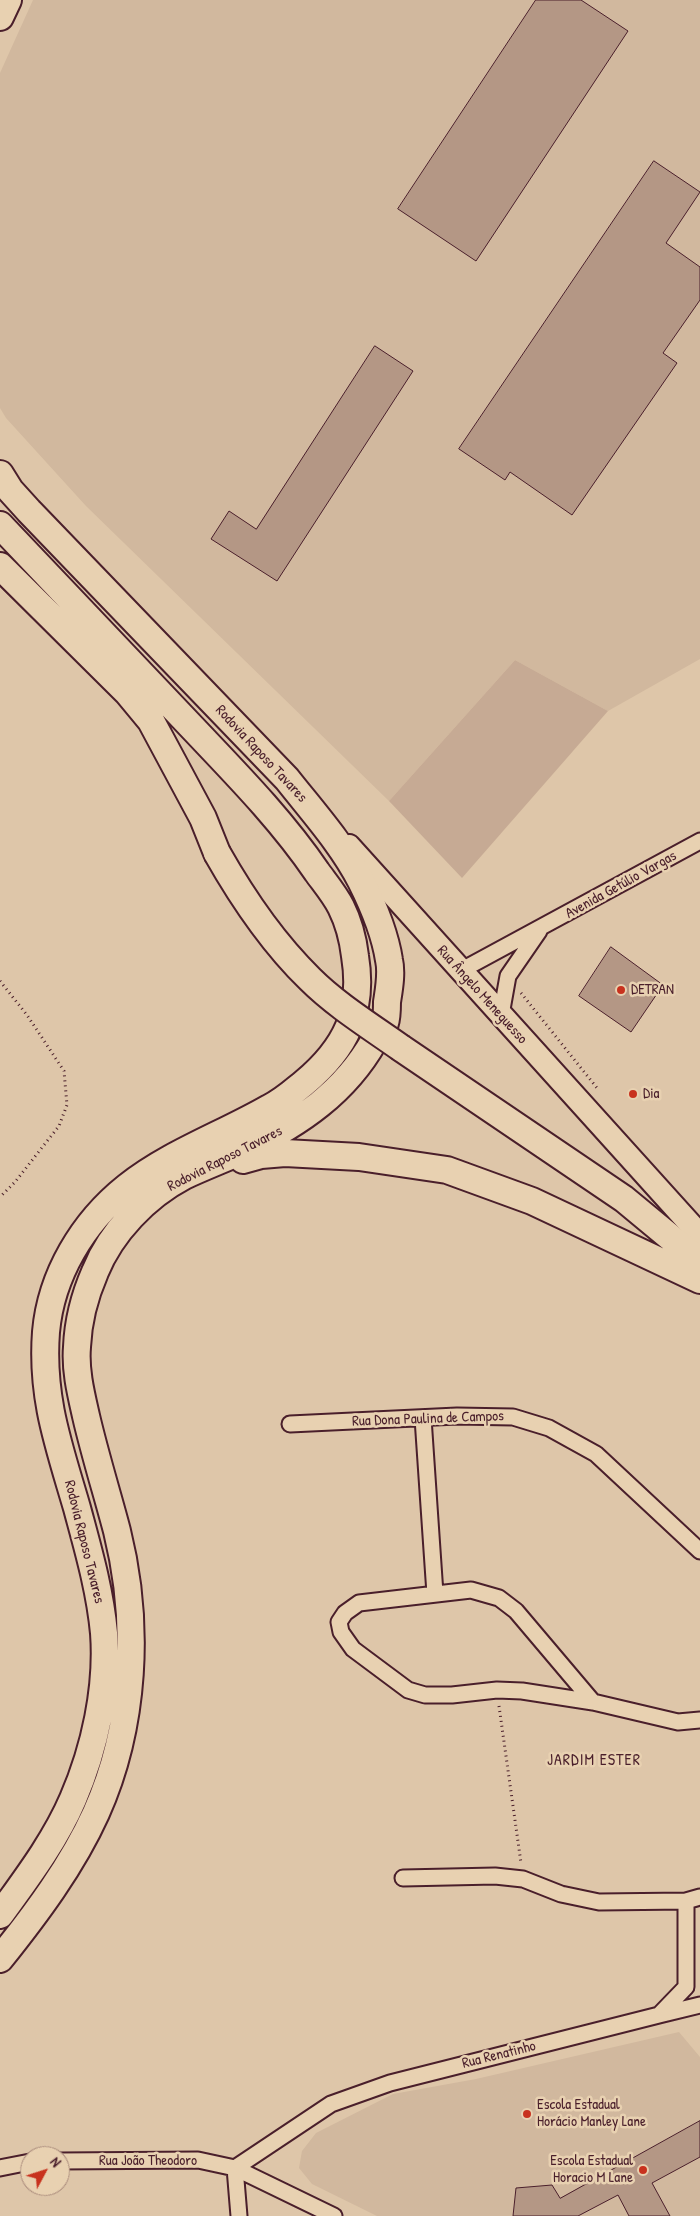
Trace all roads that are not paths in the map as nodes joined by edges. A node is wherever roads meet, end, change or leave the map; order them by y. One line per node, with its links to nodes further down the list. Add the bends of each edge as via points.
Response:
1 (8, 0): 2 (highway)
2 (0, 17)
3 (0, 474): 6 (highway, Rodovia Raposo Tavares, via 29,511)
4 (0, 525): 25 (highway, Rodovia Raposo Tavares, via 251,790 305,854 340,904 352,937 358,971 358,1003 346,1036 324,1066 273,1107 160,1164 129,1185 100,1211 76,1243 56,1284 46,1328 45,1372 50,1416 97,1581 104,1635 103,1690 92,1742 72,1801 37,1864)
5 (0, 566): 15 (highway, bridge, via 127,692 151,721 239,893 273,940 311,980 401,1048 624,1199)
6 (287, 779): 9 (main road, Rua Ângelo Meneguesso); 11 (highway, Rodovia Raposo Tavares, via 342,848 372,905 390,962 385,1023 347,1082 322,1105 285,1129)
7 (700, 841): 8 (street, Avenida Getúlio Vargas)
8 (541, 928): 9 (street, Avenida Getúlio Vargas); 10 (street, Avenida Getúlio Vargas, via 508,976)
9 (460, 971): 10 (main road, Rua Ângelo Meneguesso)
10 (501, 1015): 12 (main road, Rua Ângelo Meneguesso)
11 (210, 1165): 16 (highway, via 285,1153 359,1157 447,1170 532,1201); 26 (highway, Rodovia Raposo Tavares, via 161,1191 131,1217 110,1243 95,1271 82,1311 76,1348 80,1388 118,1535 132,1621 131,1672 113,1768 96,1814 33,1918)
12 (678, 1209): 13 (street); 14 (main road, Rua Ângelo Meneguesso)
13 (700, 1218)
14 (700, 1235)
15 (700, 1262)
16 (700, 1280)
17 (423, 1418): 18 (street, Rua Dona Paulina de Campos); 19 (street, Rua Dona Paulina de Campos, via 512,1417 549,1428 596,1454); 20 (street)
18 (290, 1424)
19 (700, 1551)
20 (435, 1594): 21 (street, via 471,1590 499,1598 516,1610); 21 (street, via 359,1603 339,1622 340,1632 353,1650 408,1690 425,1695 522,1691)
21 (593, 1702): 22 (street, via 678,1722)
22 (700, 1720)
23 (403, 1878): 24 (street, via 523,1878 561,1894 599,1902)
24 (693, 1899): 28 (street, via 686,1987)
25 (0, 1915)
26 (0, 1959)
27 (700, 2005): 28 (street, Rua Renatinho)
28 (659, 2015): 32 (street, Rua Renatinho, via 390,2083 331,2104)
29 (70, 2161): 32 (street, Rua João Theodoro, via 198,2160)
30 (20, 2164): 31 (street)
31 (0, 2168)
32 (235, 2168): 33 (street); 34 (street, Rua João Theodoro)
33 (239, 2216)
34 (334, 2216)

